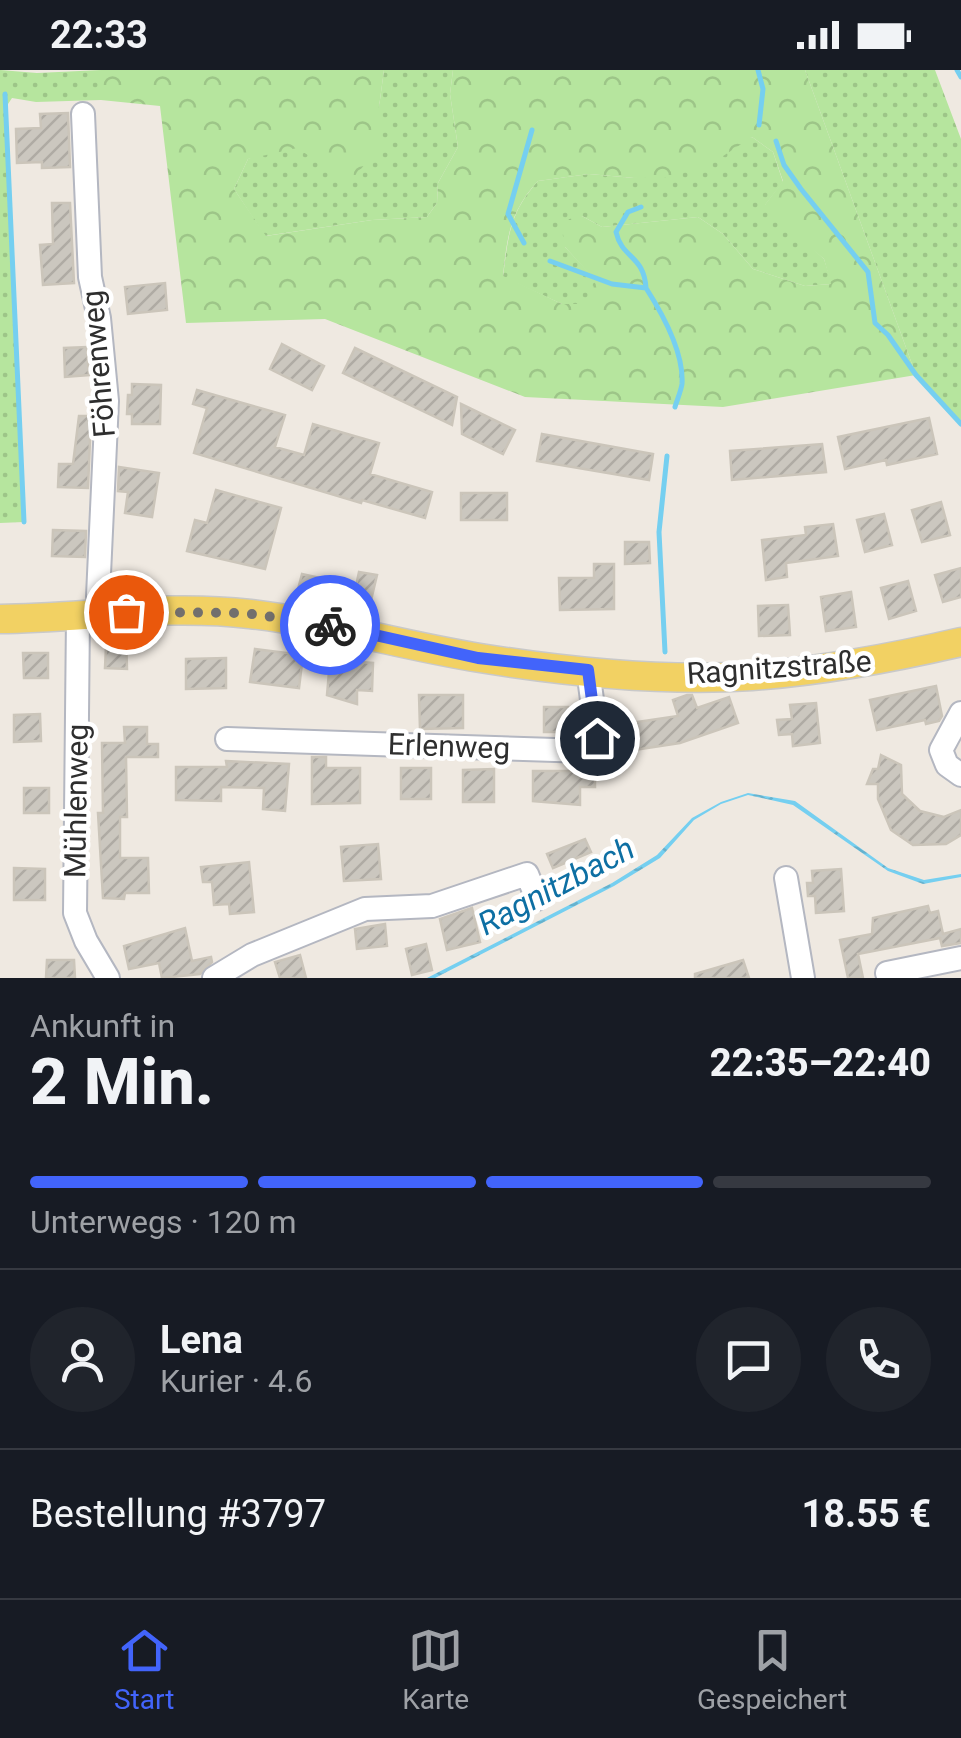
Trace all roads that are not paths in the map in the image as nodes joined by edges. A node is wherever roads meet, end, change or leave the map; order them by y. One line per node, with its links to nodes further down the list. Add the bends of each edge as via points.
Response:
1 (83, 114): 2 (street, Föhrenweg, via 90,278 107,401 98,596)
2 (89, 615): 3 (main road, Ragnitzstraße); 5 (main road, Ragnitzstraße, via 244,613 478,658); 13 (street, Mühlenweg, via 75,912)
3 (0, 619)
4 (961, 644): 5 (main road, Ragnitzstraße, via 750,676)
5 (588, 670): 7 (street, Erlenweg, via 597,738 586,751)
6 (961, 714): 8 (street, via 941,750)
7 (226, 739)
8 (961, 775)
9 (786, 878): 15 (street)
10 (537, 899): 14 (street, via 527,874 432,906 366,909 252,954)
11 (961, 958): 12 (street)
12 (888, 974)
13 (108, 978)
14 (214, 978)
15 (804, 978)

